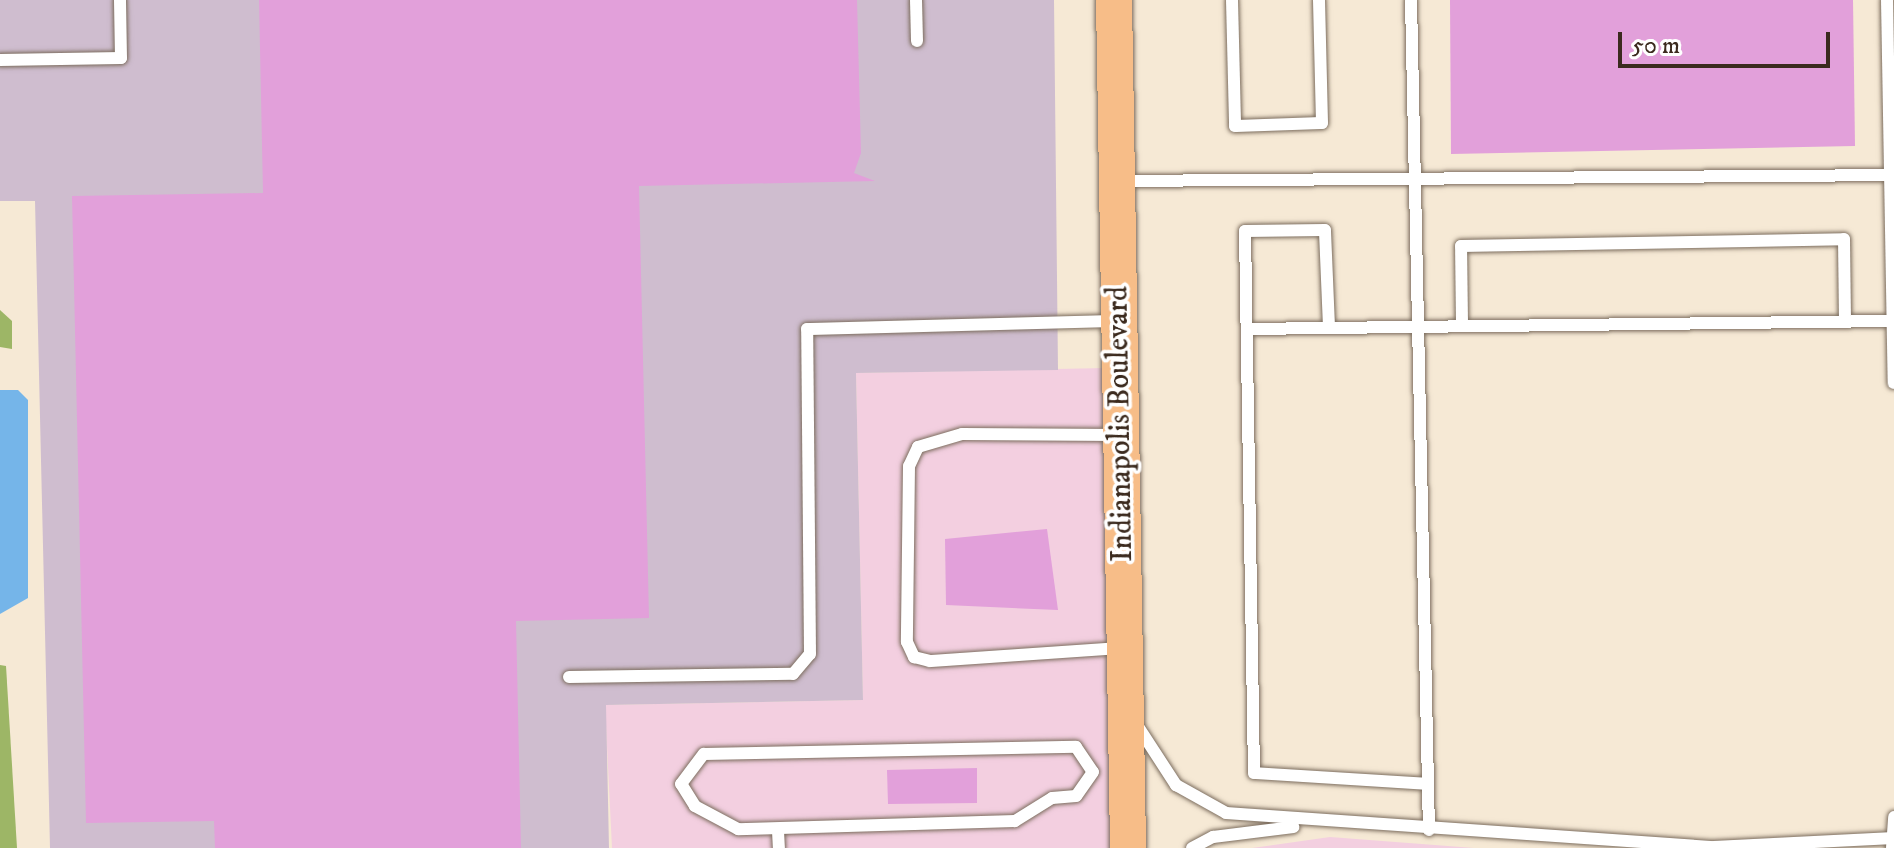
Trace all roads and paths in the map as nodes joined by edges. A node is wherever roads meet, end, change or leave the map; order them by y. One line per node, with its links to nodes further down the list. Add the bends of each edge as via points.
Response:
1 (120, 0): 9 (lane, via 121,58)
2 (916, 0): 8 (lane)
3 (1114, 0): 12 (main road, Indianapolis Boulevard)
4 (1232, 0): 5 (lane, via 1235,126 1322,123)
5 (1319, 0)
6 (1411, 0): 11 (lane)
7 (1887, 0): 10 (lane)
8 (917, 41)
9 (0, 60)
10 (1891, 175): 11 (lane); 15 (lane)
11 (1416, 179): 12 (lane); 16 (lane)
12 (1117, 181): 13 (main road, Indianapolis Boulevard)
13 (1119, 321): 21 (main road, Indianapolis Boulevard); 23 (lane, via 807,329 810,654 793,674)
14 (1845, 321): 15 (lane); 17 (lane); 17 (lane, via 1844,239 1461,246)
15 (1893, 321): 20 (lane)
16 (1419, 324): 17 (lane); 18 (lane); 26 (lane)
17 (1462, 324)
18 (1329, 327): 19 (lane); 19 (lane, via 1325,230 1245,231)
19 (1247, 329): 26 (lane, via 1254,773)
20 (1894, 383)
21 (1121, 435): 22 (main road, Indianapolis Boulevard); 22 (lane, via 962,434 918,447 909,466 907,642 914,657 930,661)
22 (1124, 648): 24 (main road, Indianapolis Boulevard)
23 (569, 677)
24 (1125, 700): 25 (main road, Indianapolis Boulevard); 28 (lane, via 1149,747 1200,802 1226,813)
25 (1109, 771): 30 (lane, via 1076,796 1052,798 1015,821); 30 (lane, via 1076,747 704,754 681,784 695,806 738,829); 33 (main road, Indianapolis Boulevard)
26 (1428, 784): 29 (lane)
27 (1894, 817): 31 (lane)
28 (1320, 824): 29 (lane); 34 (lane, via 1213,837)
29 (1429, 830): 31 (lane, via 1714,847)
30 (778, 831): 32 (lane)
31 (1893, 841)
32 (779, 848)
33 (1128, 848)
34 (1192, 848)

